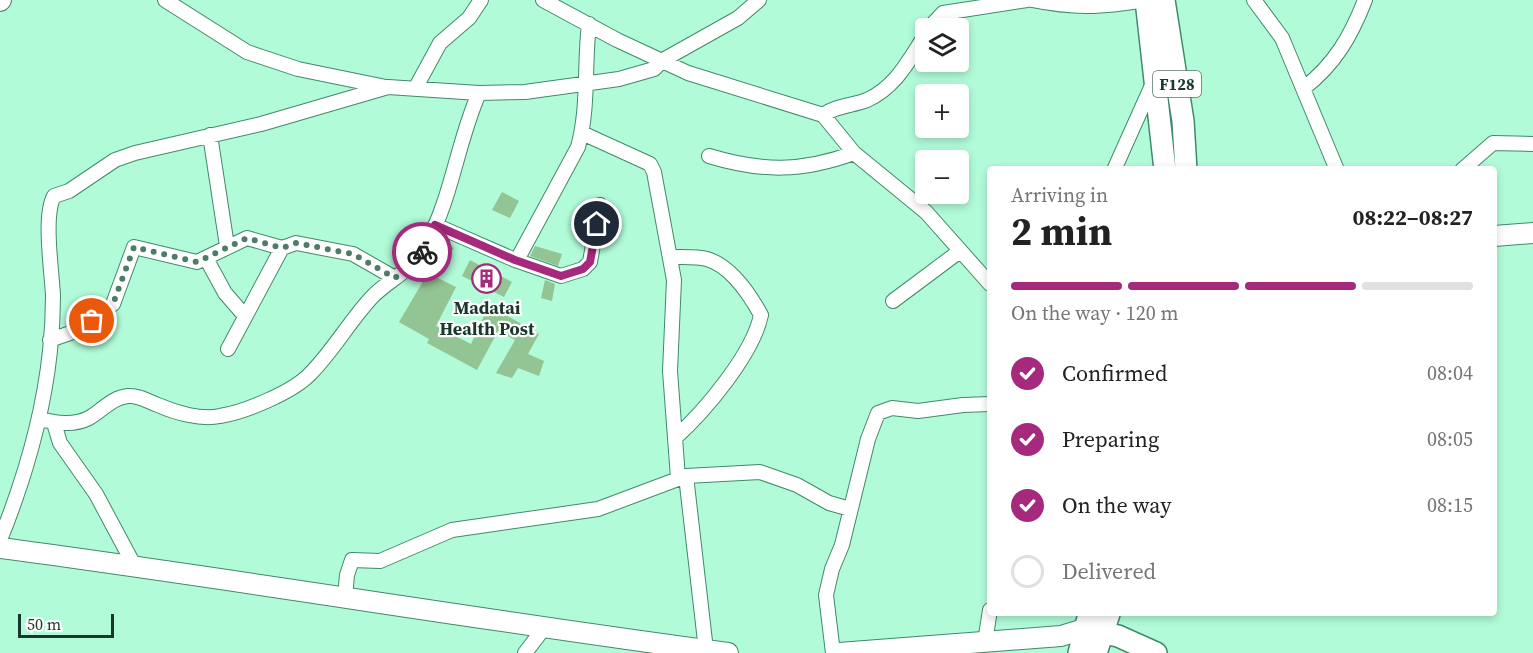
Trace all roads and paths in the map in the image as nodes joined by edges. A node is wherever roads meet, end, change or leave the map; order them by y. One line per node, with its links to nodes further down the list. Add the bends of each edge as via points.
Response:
1 (165, 0): 17 (street, via 247,52 298,69)
2 (481, 0): 18 (street, via 469,18 440,43)
3 (543, 0): 12 (street)
4 (759, 0): 14 (street, via 738,18)
5 (1027, 0): 11 (street, via 943,13)
6 (1032, 0): 7 (street, via 1098,8)
7 (1146, 0): 15 (main road, F128)
8 (1164, 0): 29 (main road, F128, via 1183,121)
9 (1254, 0): 19 (street, via 1281,38)
10 (1365, 0): 19 (street, via 1352,33 1331,64)
11 (938, 18)
12 (589, 24): 14 (street); 16 (street)
13 (915, 50): 21 (street, via 884,90 866,100 834,107)
14 (663, 60): 16 (street, via 654,69); 21 (street, via 688,73)
15 (1155, 78): 27 (street); 28 (main road, F128)
16 (584, 84): 20 (street); 22 (street)
17 (388, 87): 18 (street); 23 (street)
18 (416, 87): 20 (street)
19 (1304, 88): 30 (street)
20 (479, 93): 33 (street, via 465,125 451,184)
21 (823, 115): 25 (street)
22 (582, 133): 39 (street, via 652,167); 41 (street)
23 (210, 135): 36 (street); 46 (street, via 116,160 69,191 54,196 49,246)
24 (1533, 144): 31 (street, via 1493,143)
25 (854, 153): 26 (street, via 820,165 794,168 760,167); 38 (street, via 926,212)
26 (709, 156)
27 (1116, 166)
28 (1165, 166)
29 (1186, 166)
30 (1335, 166)
31 (1467, 166)
32 (600, 205): 41 (street, via 590,262 583,269 561,276)
33 (435, 225): 41 (street); 42 (street, via 425,248)
34 (1533, 233): 35 (main road)
35 (1497, 236)
36 (227, 246): 37 (street, via 247,238); 40 (street)
37 (282, 248): 42 (street, via 296,243 353,254); 45 (street)
38 (960, 251): 43 (street); 44 (street)
39 (670, 257): 51 (street, via 674,280 670,371); 51 (street, via 704,258 723,267 752,297 761,315 748,348 696,419)
40 (207, 260): 45 (street, via 225,293); 46 (street, via 197,262 134,247 113,304 79,330)
41 (517, 260)
42 (395, 278): 50 (street, via 360,310 309,376 284,393 219,416 174,411 127,396 75,423)
43 (987, 281)
44 (893, 301)
45 (245, 316): 47 (street)
46 (51, 340): 49 (street)
47 (228, 349)
48 (987, 404): 53 (street, via 918,411 882,410 868,439)
49 (40, 420): 50 (street); 54 (street, via 24,482)
50 (54, 423): 56 (street, via 60,444 96,494)
51 (675, 438): 52 (street)
52 (682, 477): 53 (street, via 760,472); 57 (street, via 598,509 452,530 380,561 352,560); 62 (street)
53 (850, 509): 65 (street, via 826,595)
54 (0, 540)
55 (0, 548): 56 (main road)
56 (134, 566): 57 (main road)
57 (345, 597): 59 (main road)
58 (989, 616): 61 (street)
59 (544, 628): 62 (main road); 63 (street)
60 (1095, 638): 61 (main road, via 1061,636); 67 (main road)
61 (986, 642): 66 (main road)
62 (706, 650): 64 (main road)
63 (525, 653)
64 (728, 653)
65 (833, 653)
66 (839, 653)
67 (1156, 653)

